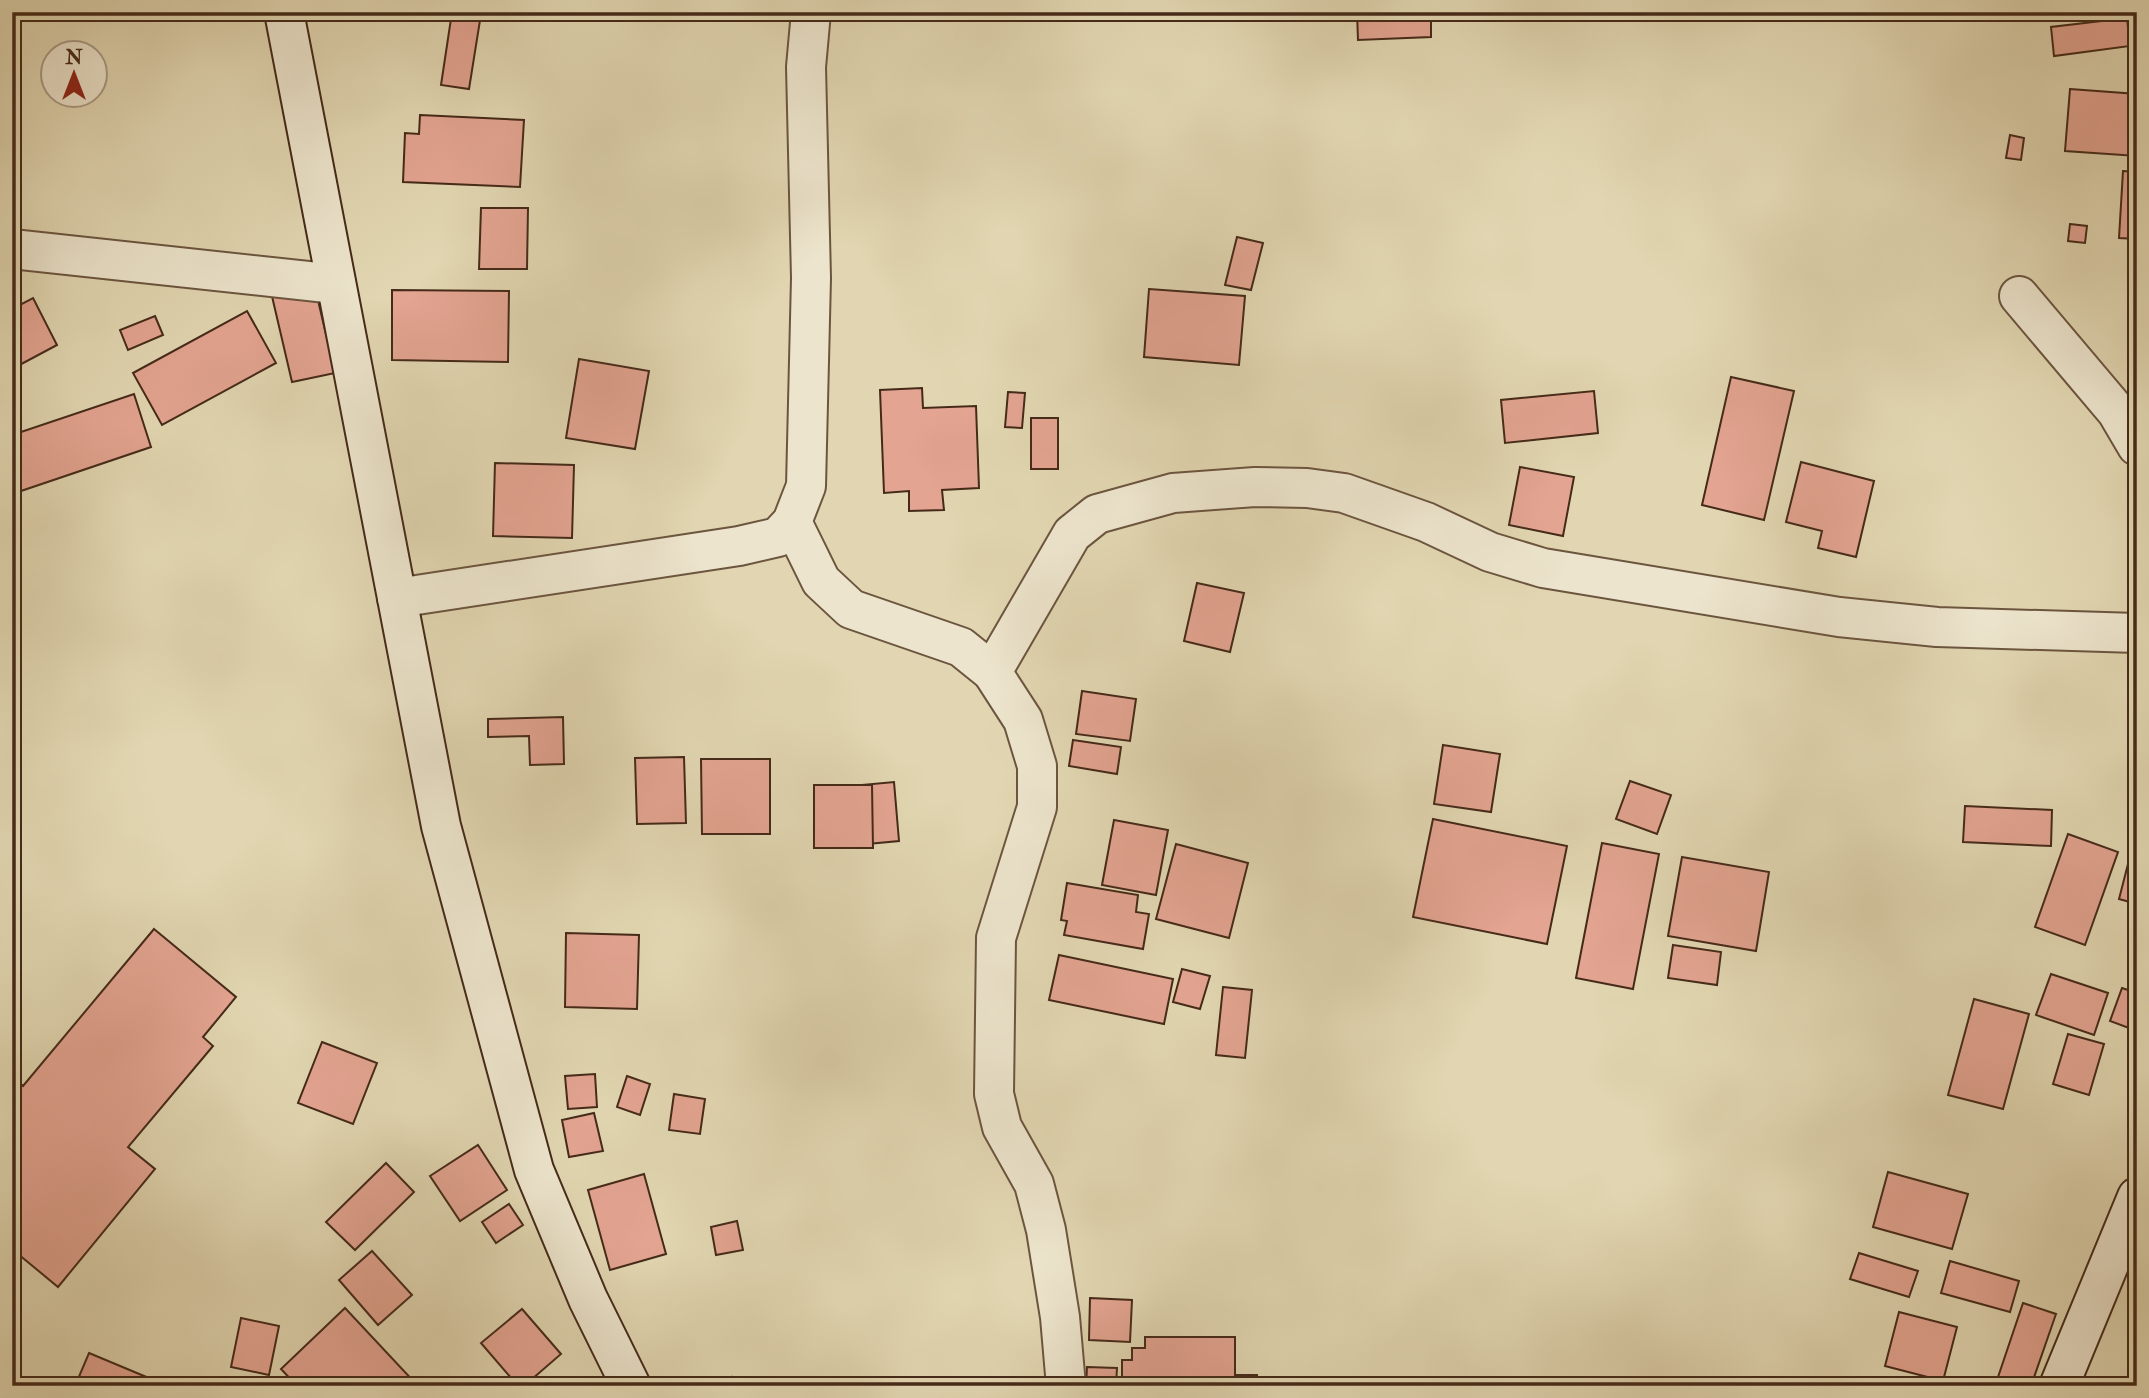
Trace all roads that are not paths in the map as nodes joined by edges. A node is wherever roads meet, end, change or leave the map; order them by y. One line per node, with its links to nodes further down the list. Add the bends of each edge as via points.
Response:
1 (284, 12): 4 (street)
2 (811, 12): 7 (street, via 806,67 811,278 806,486)
3 (12, 249): 4 (street)
4 (335, 284): 8 (street)
5 (2019, 296): 6 (street, via 2117,412)
6 (2137, 446)
7 (792, 522): 8 (street, via 778,537 739,546); 10 (street, via 821,581 851,609 961,647)
8 (397, 598): 12 (street, via 441,826 534,1170 588,1299)
9 (2137, 633): 10 (street, via 1937,627 1839,617 1543,568 1490,552 1426,522 1344,493 1255,487 1173,493 1097,514 1072,534)
10 (992, 672): 13 (street, via 1023,720 1037,766 1037,807 996,938 994,1094 1002,1127 1034,1184 1046,1230)
11 (2137, 1197): 14 (street)
12 (631, 1386)
13 (1066, 1386)
14 (2059, 1386)

